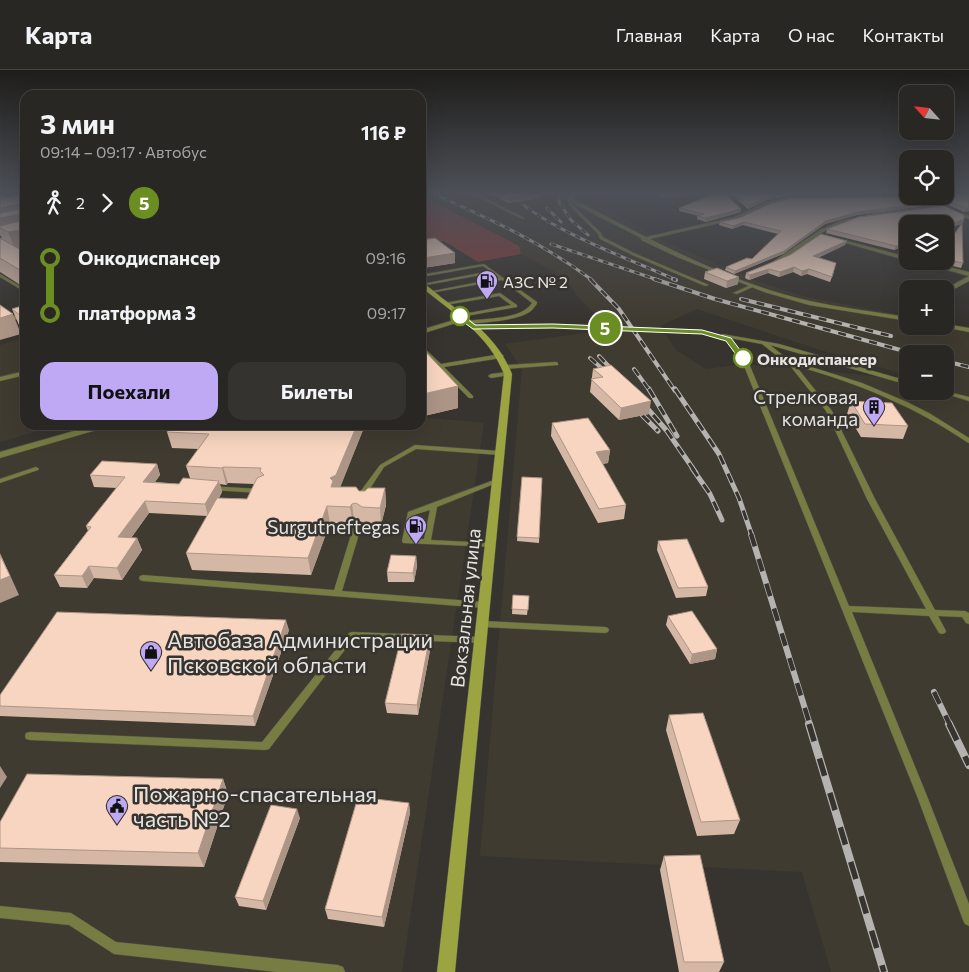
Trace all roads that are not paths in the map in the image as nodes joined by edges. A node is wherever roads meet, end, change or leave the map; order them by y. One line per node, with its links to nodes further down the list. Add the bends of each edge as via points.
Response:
1 (600, 236): 21 (lane, via 633,254)
2 (638, 236): 6 (street)
3 (657, 236): 6 (street)
4 (815, 236): 10 (street, via 786,257)
5 (826, 236): 9 (street)
6 (644, 239): 17 (street)
7 (20, 250): 8 (lane)
8 (0, 255)
9 (899, 256)
10 (769, 264)
11 (953, 270): 14 (street)
12 (493, 272): 16 (lane, via 484,265); 19 (lane); 20 (lane)
13 (743, 274): 17 (street)
14 (969, 274)
15 (0, 275): 24 (lane)
16 (426, 275)
17 (734, 278): 22 (street)
18 (969, 278): 23 (street)
19 (502, 279): 26 (lane); 31 (lane, via 535,303 534,307 526,313)
20 (426, 284)
21 (707, 285)
22 (753, 286): 27 (lane); 30 (street, via 809,304)
23 (954, 287)
24 (20, 288)
25 (426, 288): 26 (main road)
26 (430, 292): 28 (main road)
27 (735, 294)
28 (445, 304): 31 (main road); 31 (lane, via 500,294 516,306)
29 (20, 316): 32 (street)
30 (898, 317)
31 (466, 321): 35 (street); 36 (lane); 42 (main road, via 486,337)
32 (0, 322)
33 (954, 328): 34 (street)
34 (969, 330)
35 (426, 331)
36 (702, 332): 37 (lane); 67 (lane, via 728,340 745,361)
37 (764, 343): 39 (lane); 46 (lane)
38 (426, 352): 41 (lane)
39 (787, 361): 51 (lane, via 880,389 941,420); 68 (lane, via 829,411)
40 (556, 364): 42 (lane)
41 (440, 366): 42 (lane); 48 (lane)
42 (505, 366): 44 (lane); 52 (main road, Вокзальная улица)
43 (20, 374): 45 (lane)
44 (491, 376)
45 (0, 379)
46 (899, 380)
47 (954, 395): 49 (lane)
48 (471, 397)
49 (969, 399)
50 (87, 430): 53 (street)
51 (969, 441)
52 (500, 453): 56 (main road, Вокзальная улица); 59 (lane, via 415,446 382,466 358,496)
53 (0, 455)
54 (36, 469): 55 (lane)
55 (0, 481)
56 (497, 481): 60 (lane); 63 (main road, Вокзальная улица)
57 (205, 487): 58 (lane)
58 (262, 491)
59 (364, 504)
60 (434, 506): 62 (lane); 62 (lane, via 411,514 406,541)
61 (358, 524): 65 (lane)
62 (427, 542): 63 (lane)
63 (491, 545): 66 (main road, Вокзальная улица)
64 (143, 578): 65 (lane)
65 (337, 593): 66 (lane)
66 (484, 605): 70 (main road, Вокзальная улица)
67 (846, 609): 68 (lane); 76 (lane)
68 (932, 612): 69 (lane, via 965,614); 72 (lane)
69 (969, 621)
70 (482, 624): 71 (lane); 73 (main road, Вокзальная улица)
71 (605, 630)
72 (942, 631)
73 (481, 640): 74 (lane, via 352,635 266,746); 78 (main road, Вокзальная улица)
74 (30, 736)
75 (0, 912): 77 (lane, via 71,919 114,948)
76 (969, 920)
77 (338, 972)
78 (446, 972)

